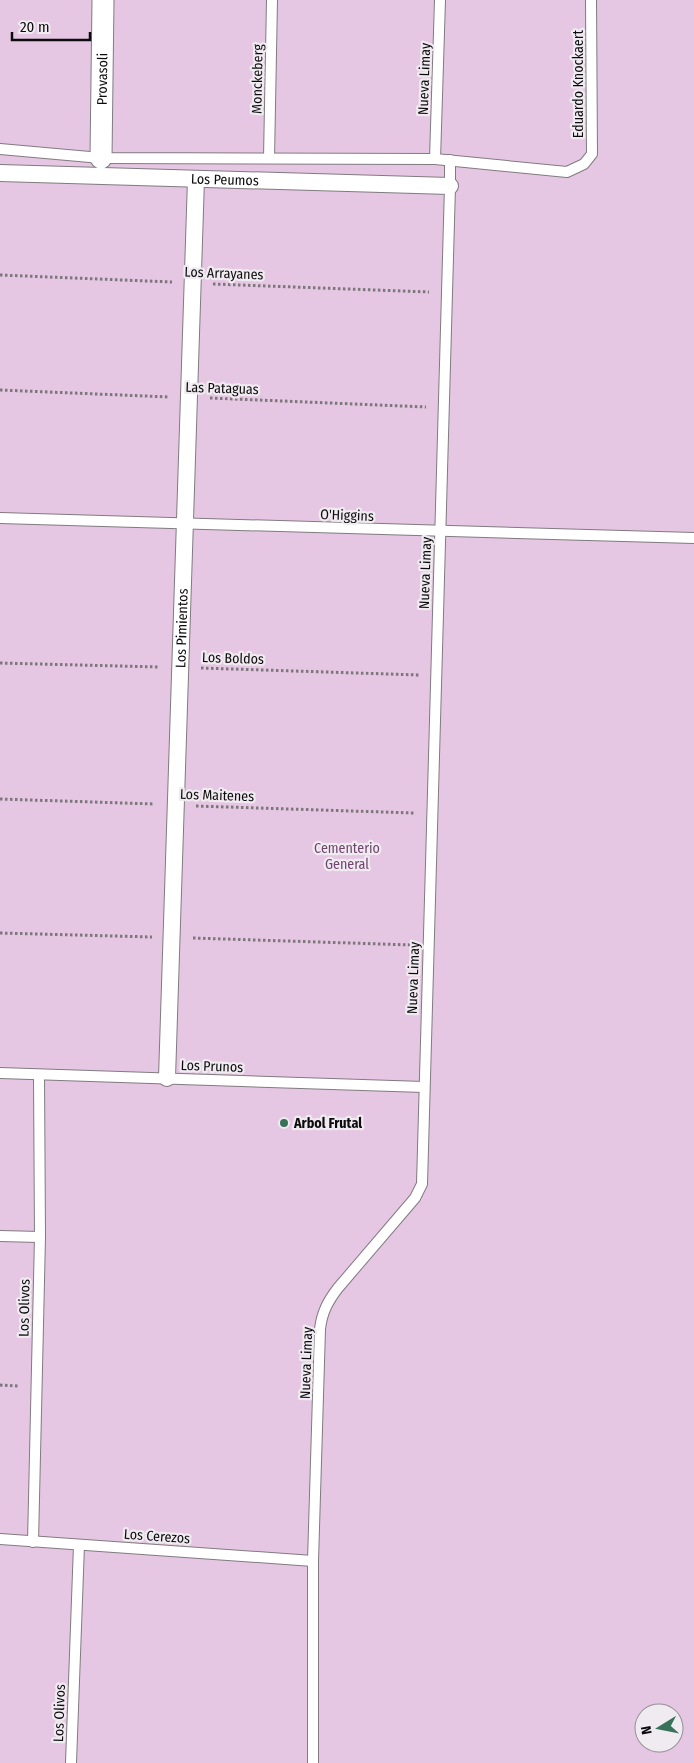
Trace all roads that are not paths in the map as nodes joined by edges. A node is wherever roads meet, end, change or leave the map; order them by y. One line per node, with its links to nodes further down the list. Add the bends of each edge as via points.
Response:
1 (103, 0): 6 (street, Provasoli)
2 (272, 0): 7 (lane, Monckeberg)
3 (440, 0): 8 (lane, Nueva Limay)
4 (591, 0): 9 (lane, Eduardo Knockaert, via 592,154 584,164 567,172)
5 (0, 149): 6 (lane)
6 (101, 158): 7 (lane)
7 (269, 158): 8 (lane)
8 (436, 159): 9 (lane)
9 (450, 160): 12 (lane, Nueva Limay)
10 (0, 173): 11 (street, Los Peumos)
11 (196, 179): 12 (street, Los Peumos); 14 (street, Los Pimientos)
12 (450, 186): 15 (lane, Nueva Limay)
13 (0, 518): 14 (lane, O'Higgins)
14 (185, 524): 15 (lane, O'Higgins); 19 (street, Los Pimientos)
15 (440, 531): 16 (lane, O'Higgins); 20 (lane, Nueva Limay)
16 (694, 538)
17 (0, 1073): 18 (lane, Los Prunos)
18 (40, 1075): 19 (lane, Los Prunos); 22 (lane, Los Olivos)
19 (167, 1078): 20 (lane, Los Prunos)
20 (424, 1087): 26 (lane, Nueva Limay, via 422,1184 415,1198 338,1288 322,1315)
21 (0, 1236): 22 (lane)
22 (40, 1237): 24 (lane, Los Olivos)
23 (0, 1539): 24 (lane, Los Cerezos)
24 (32, 1542): 25 (lane, Los Cerezos)
25 (79, 1545): 26 (lane, Los Cerezos); 27 (lane, Los Olivos)
26 (313, 1561): 28 (lane, Nueva Limay)
27 (71, 1763)
28 (312, 1763)

